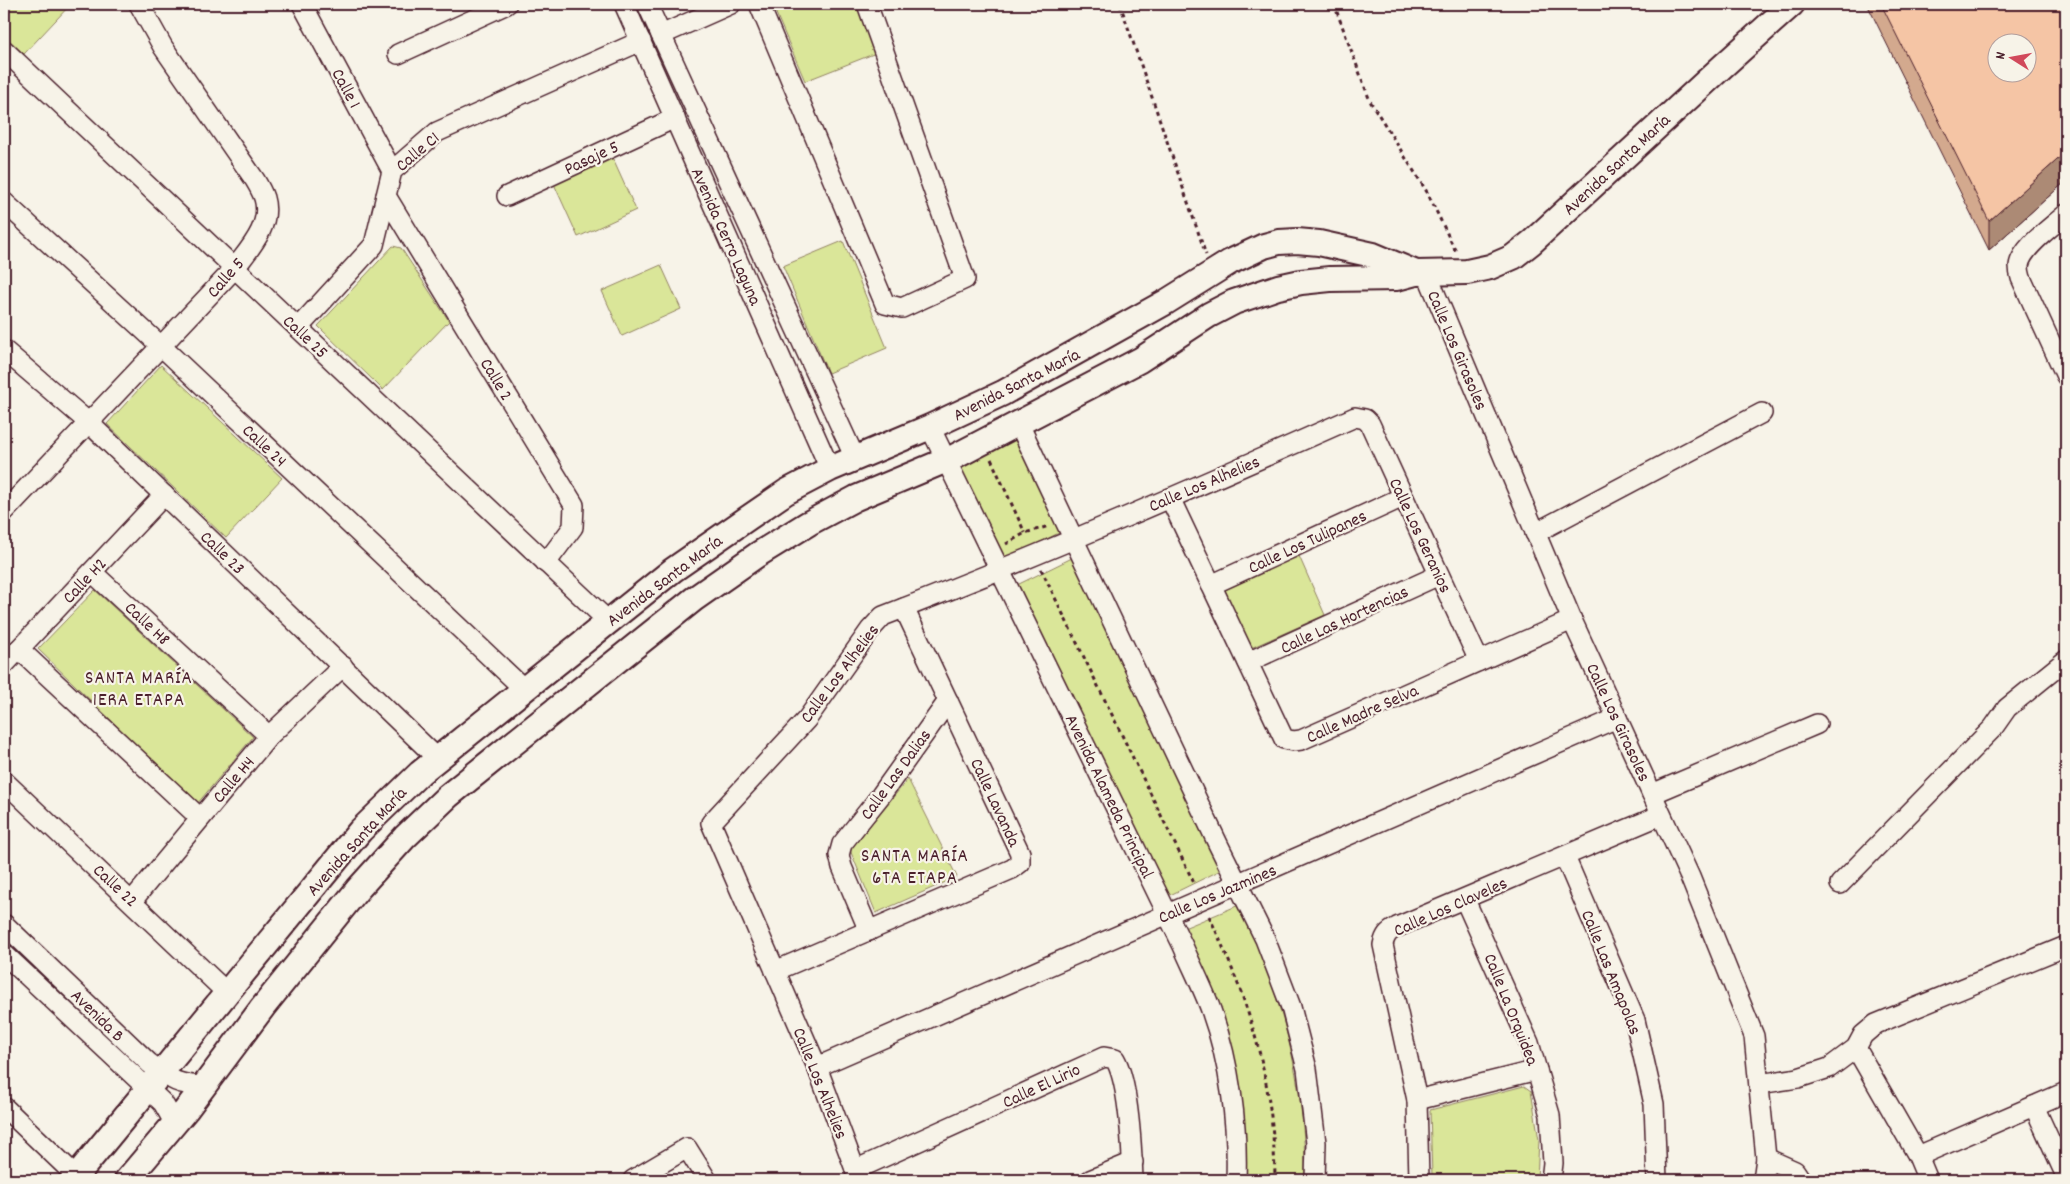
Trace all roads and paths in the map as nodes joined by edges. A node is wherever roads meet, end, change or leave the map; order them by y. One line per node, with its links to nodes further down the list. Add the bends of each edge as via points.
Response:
1 (139, 4): 22 (street, Calle 5, via 163,46 264,198 265,218 259,236)
2 (302, 4): 17 (street, Calle 1)
3 (507, 4): 15 (street)
4 (624, 4): 13 (street, Avenida Cerro Laguna)
5 (648, 4): 12 (street)
6 (731, 4): 12 (street)
7 (759, 4): 8 (street, via 885,304 902,308 964,279)
8 (867, 4)
9 (1120, 4): 23 (path)
10 (1334, 4): 24 (path, via 1370,101 1427,192)
11 (1792, 4): 24 (main road, Avenida Santa María, via 1532,242 1501,263)
12 (661, 35): 35 (street)
13 (641, 41): 16 (street, Avenida Cerro Laguna); 17 (street, Calle C1, via 437,132)
14 (4, 50): 22 (street, Calle 25)
15 (398, 54)
16 (675, 118): 19 (street, Pasaje 5); 38 (street, Avenida Cerro Laguna)
17 (392, 171): 18 (street, Calle C1)
18 (386, 196): 26 (street, Calle C1, via 374,245); 48 (street, Calle 2, via 574,505 573,526)
19 (507, 196)
20 (4, 202): 27 (street, Calle 24)
21 (2066, 214): 29 (street, via 2035,241 2019,266 2021,278)
22 (235, 268): 26 (street, Calle 25); 27 (street, Calle 5)
23 (1212, 272): 25 (main road, Avenida Santa María, via 1264,246 1298,241 1374,255); 34 (main road, Avenida Santa María, via 1096,343 1003,393)
24 (1467, 272): 25 (main road, Avenida Santa María)
25 (1421, 273): 33 (main road, Avenida Santa María, via 1397,278 1301,282 1234,302 1140,360); 45 (street, Calle Los Girasoles)
26 (298, 328): 48 (street, Calle 25)
27 (160, 346): 32 (street, Calle 5); 63 (street, Calle 24)
28 (4, 351): 32 (street, Calle 23)
29 (2066, 376)
30 (1762, 413): 45 (street)
31 (1355, 417): 40 (street, Calle Los Geranios, via 1370,424); 41 (street, Calle Los Alhelies)
32 (88, 422): 39 (street, Calle 23); 42 (street, Calle 5)
33 (1019, 424): 37 (main road, Avenida Santa María); 46 (street)
34 (930, 427): 35 (main road, Avenida Santa María); 37 (street, Avenida Alameda Principal)
35 (855, 458): 38 (main road, Avenida Santa María)
36 (991, 459): 44 (path)
37 (946, 460): 50 (street, Avenida Alameda Principal); 92 (main road, Avenida Santa María, via 856,498 757,555 694,599 448,796 358,889)
38 (830, 469): 56 (main road, Avenida Santa María, via 786,492 733,528 672,570)
39 (164, 495): 51 (street, Calle H2); 62 (street, Calle 23)
40 (1403, 496): 52 (street, Calle Los Geranios); 53 (street, Calle Los Tulipanes)
41 (1170, 498): 46 (street, Calle Los Alhelies); 53 (street, Calle Madre Selva)
42 (4, 512)
43 (1057, 524): 44 (path)
44 (1025, 533): 47 (path)
45 (1535, 533): 55 (street, Calle Los Girasoles)
46 (1074, 539): 50 (street, Calle Los Alhelies); 75 (street)
47 (1004, 545)
48 (546, 563): 56 (street, Calle 25)
49 (1040, 568): 74 (path)
50 (1000, 570): 54 (street, Calle Los Alhelies); 79 (street, Avenida Alameda Principal)
51 (92, 572): 57 (street, Calle H2); 67 (street, Calle H8)
52 (1439, 575): 59 (street, Calle Los Geranios); 60 (street, Calle Las Hortencias)
53 (1211, 584): 60 (street, Calle Madre Selva)
54 (904, 608): 64 (street, Calle Lavanda); 85 (street, Calle Los Alhelies, via 883,616 870,630 807,719 711,823)
55 (1572, 620): 59 (street, Calle Madre Selva); 65 (street, Calle Los Girasoles)
56 (608, 621): 63 (main road, Avenida Santa María)
57 (19, 650): 61 (street, Calle H2); 72 (street)
58 (2066, 660): 76 (street, via 2007,708 1992,728)
59 (1479, 661): 60 (street, Calle Madre Selva, via 1294,741 1284,739)
60 (1248, 662)
61 (4, 666)
62 (343, 666): 67 (street, Calle H4); 68 (street, Calle 23)
63 (524, 689): 68 (main road, Avenida Santa María)
64 (948, 701): 82 (street, Calle Las Dalias, via 842,844 839,855 842,867); 82 (street, Calle Lavanda, via 1020,853 1020,863)
65 (1617, 718): 70 (street, Calle Los Girasoles); 75 (street, Calle Los Jazmines)
66 (1816, 724): 70 (street)
67 (269, 736): 72 (street, Calle H4)
68 (438, 758): 86 (main road, Avenida Santa María, via 360,831)
69 (4, 780): 77 (street, Calle 22)
70 (1652, 794): 71 (street, Calle Los Girasoles)
71 (1661, 815): 73 (street, Calle Los Claveles); 91 (street, Calle Los Girasoles, via 1690,877 1754,1036)
72 (200, 818): 77 (street, Calle H4)
73 (1565, 857): 78 (street, Calle Los Claveles); 113 (street, Calle Las Amapolas, via 1635,1020 1654,1104)
74 (1194, 883)
75 (1238, 884): 79 (street, Calle Los Jazmines); 110 (street, via 1266,939 1307,1069 1316,1142)
76 (1840, 884)
77 (132, 900): 86 (street, Calle 22)
78 (1465, 900): 89 (street, Calle La Orquidea, via 1529,1043); 94 (street, Calle Los Claveles, via 1389,931 1383,945)
79 (1168, 914): 88 (street, Calle Los Jazmines); 108 (street, Avenida Alameda Principal, via 1211,1011 1232,1090)
80 (1209, 916): 109 (path, via 1249,1011 1263,1061 1274,1141)
81 (4, 924): 90 (street, Avenida B, via 149,1063)
82 (869, 931): 85 (street, Calle Lavanda)
83 (2066, 946): 87 (street, via 1876,1024)
84 (4, 954): 90 (street, Avenida B)
85 (775, 971): 88 (street, Calle Los Alhelies)
86 (226, 992): 90 (main road, Avenida Santa María)
87 (1856, 1048): 91 (street, via 1829,1068 1798,1078); 98 (street)
88 (817, 1067): 101 (street, Calle Los Alhelies)
89 (1537, 1070): 94 (street); 112 (street, Calle La Orquidea, via 1550,1115)
90 (154, 1081): 92 (street, Avenida B); 97 (street, Avenida B); 103 (main road, Avenida Santa María)
91 (1759, 1084): 99 (street, Calle Los Girasoles)
92 (204, 1086): 97 (main road, Avenida Santa María)
93 (2066, 1092): 95 (street)
94 (1416, 1100): 111 (street, Calle Los Claveles)
95 (2034, 1106): 98 (street); 102 (street)
96 (4, 1107): 103 (street)
97 (172, 1125): 104 (main road, Avenida Santa María)
98 (1918, 1156): 116 (street)
99 (1766, 1158): 114 (street, Calle Los Girasoles); 115 (street, via 1795,1171)
100 (1133, 1171): 101 (street, Calle El Lirio, via 1120,1068 1115,1059 1104,1057); 107 (street)
101 (857, 1175)
102 (2066, 1176)
103 (75, 1178)
104 (128, 1180)
105 (633, 1180): 106 (street, via 687,1148)
106 (707, 1180)
107 (1090, 1180)
108 (1236, 1180)
109 (1275, 1180)
110 (1315, 1180)
111 (1418, 1180)
112 (1551, 1180)
113 (1657, 1180)
114 (1763, 1180)
115 (1801, 1180)
116 (1928, 1180)

